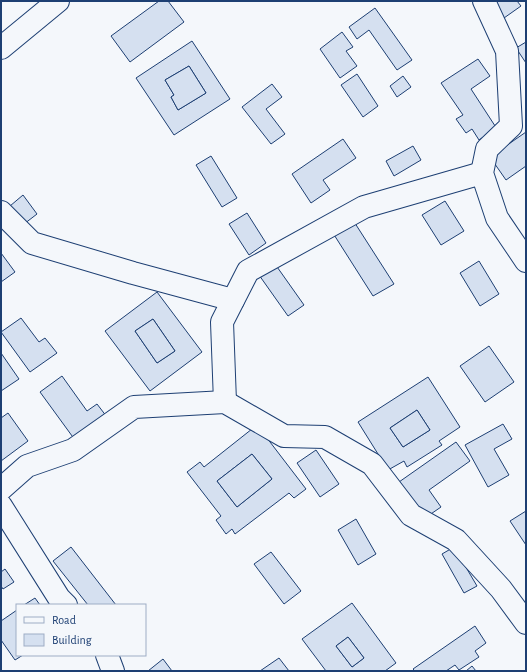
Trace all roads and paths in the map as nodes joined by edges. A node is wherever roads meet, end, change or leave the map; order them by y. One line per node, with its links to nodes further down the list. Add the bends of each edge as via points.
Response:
1 (58, 1): 3 (street)
2 (484, 1): 4 (street, via 507,51 511,126 487,149)
3 (1, 48)
4 (482, 173): 6 (street, via 497,218); 7 (street, via 364,207 248,271)
5 (1, 212): 7 (street, via 32,243)
6 (526, 261)
7 (233, 300): 8 (street, via 222,322)
8 (225, 402): 9 (street, via 134,407 73,450 27,466); 12 (street, via 284,436 326,437 372,464 411,515 456,540 501,589)
9 (1, 489)
10 (1, 506): 11 (street)
11 (65, 604)
12 (526, 622)
13 (108, 656): 14 (street)
14 (113, 671)

